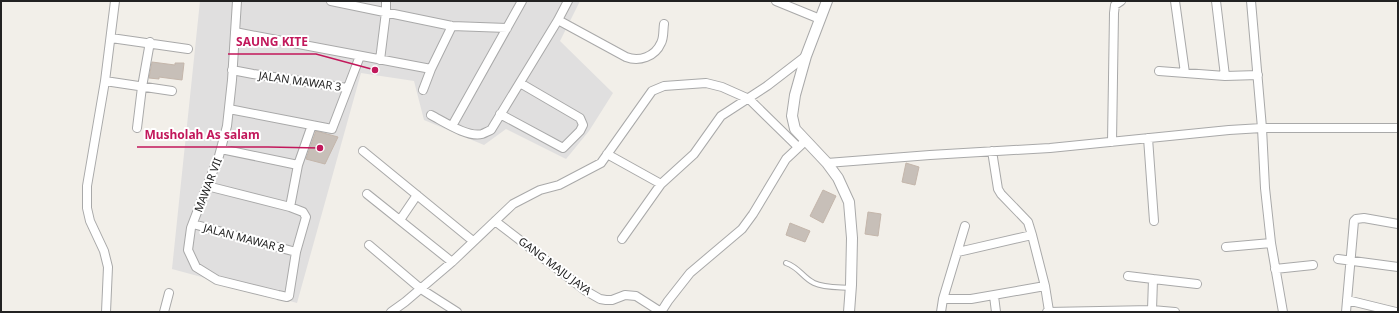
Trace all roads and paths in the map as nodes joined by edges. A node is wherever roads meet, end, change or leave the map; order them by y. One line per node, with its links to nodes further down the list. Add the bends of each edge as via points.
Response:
1 (115, 1): 20 (street)
2 (237, 1): 19 (street, MAWAR VII)
3 (331, 1): 13 (street)
4 (386, 1): 13 (street)
5 (522, 1): 18 (street)
6 (568, 1): 15 (street)
7 (776, 1): 14 (street)
8 (827, 1): 14 (street)
9 (1121, 1): 48 (street, via 1115,5 1114,13)
10 (1175, 1): 29 (street)
11 (1216, 1): 31 (street)
12 (1251, 1): 30 (street)
13 (386, 12): 17 (street); 25 (street)
14 (820, 19): 24 (street)
15 (558, 20): 16 (street, via 626,57 637,60 653,53 660,46); 33 (street)
16 (664, 24)
17 (452, 26): 18 (street); 26 (street)
18 (508, 28): 43 (street)
19 (235, 32): 23 (street); 27 (street, MAWAR VII)
20 (111, 38): 21 (street); 32 (street)
21 (150, 42): 22 (street); 34 (street)
22 (188, 48)
23 (360, 56): 25 (street); 35 (street)
24 (806, 56): 38 (street); 49 (street, via 792,116)
25 (380, 60): 26 (street)
26 (430, 69): 36 (street)
27 (232, 70): 35 (street, JALAN MAWAR 3); 39 (street, MAWAR VII)
28 (1159, 71): 29 (street)
29 (1185, 73): 31 (street)
30 (1258, 75): 31 (street); 45 (street)
31 (1225, 76)
32 (106, 81): 34 (street); 94 (street, via 87,186 90,221 104,251 108,267)
33 (520, 82): 40 (street); 40 (street, via 580,118 583,125 580,131 563,148)
34 (142, 87): 37 (street); 44 (street)
35 (347, 88): 42 (street, JALAN MAWAR 3, via 332,129)
36 (423, 90)
37 (172, 91)
38 (749, 99): 49 (street); 53 (street, via 706,83 664,86 652,91); 56 (street, via 722,116 694,154)
39 (229, 109): 42 (street); 50 (street, MAWAR VII)
40 (500, 114): 43 (street, via 491,130 482,134 473,134)
41 (431, 115): 43 (street)
42 (312, 125): 55 (street)
43 (452, 126)
44 (137, 128)
45 (1262, 128): 46 (street); 47 (street); 70 (street)
46 (1398, 128)
47 (1148, 138): 48 (street); 63 (street)
48 (1112, 142): 52 (street)
49 (802, 144): 54 (street); 98 (street, via 786,159 754,214 742,229 690,273)
50 (221, 149): 55 (street); 57 (street, MAWAR VII)
51 (363, 151): 59 (street)
52 (992, 151): 54 (street); 67 (street, via 998,188 1028,222)
53 (607, 154): 56 (street); 62 (street, via 601,163 559,185 540,190 513,204)
54 (827, 163): 86 (street, via 838,178 849,202 852,238)
55 (298, 165): 60 (street)
56 (661, 184): 68 (street)
57 (207, 186): 60 (street); 64 (street, MAWAR VII)
58 (368, 194): 61 (street)
59 (417, 195): 61 (street); 69 (street)
60 (290, 207): 73 (street, via 303,212 306,217)
61 (400, 220): 76 (street)
62 (495, 221): 69 (street); 98 (street, GANG MAJU JAYA, via 600,299 636,296)
63 (1154, 221)
64 (194, 224): 73 (street, JALAN MAWAR 8); 89 (street, MAWAR VII, via 188,250 196,267 217,280)
65 (1398, 224): 77 (street, via 1356,219)
66 (965, 226): 74 (street)
67 (1032, 235): 74 (street); 85 (street)
68 (622, 239)
69 (472, 241): 76 (street)
70 (1271, 243): 72 (street); 81 (street)
71 (370, 245): 87 (street)
72 (1226, 247)
73 (296, 252): 89 (street, JALAN MAWAR 8, via 291,292)
74 (958, 252): 91 (street)
75 (1338, 260): 77 (street)
76 (452, 262): 87 (street)
77 (1350, 262): 80 (street); 92 (street)
78 (786, 263): 86 (lane, via 820,285)
79 (1313, 265): 81 (street)
80 (1398, 267)
81 (1275, 268): 104 (street)
82 (1128, 276): 83 (street)
83 (1153, 278): 84 (street); 93 (street)
84 (1197, 284)
85 (1045, 286): 90 (street); 102 (street)
86 (851, 288): 99 (street)
87 (421, 289): 96 (street); 97 (street)
88 (169, 293): 95 (street)
89 (287, 296)
90 (994, 296): 91 (street); 101 (street)
91 (943, 300): 100 (street)
92 (1347, 300): 105 (street); 106 (street)
93 (1152, 310): 102 (street); 103 (street)
94 (106, 312)
95 (164, 312)
96 (391, 312)
97 (457, 312)
98 (661, 312)
99 (849, 312)
100 (941, 312)
101 (996, 312)
102 (1048, 312)
103 (1175, 312)
104 (1283, 312)
105 (1346, 312)
106 (1396, 312)

